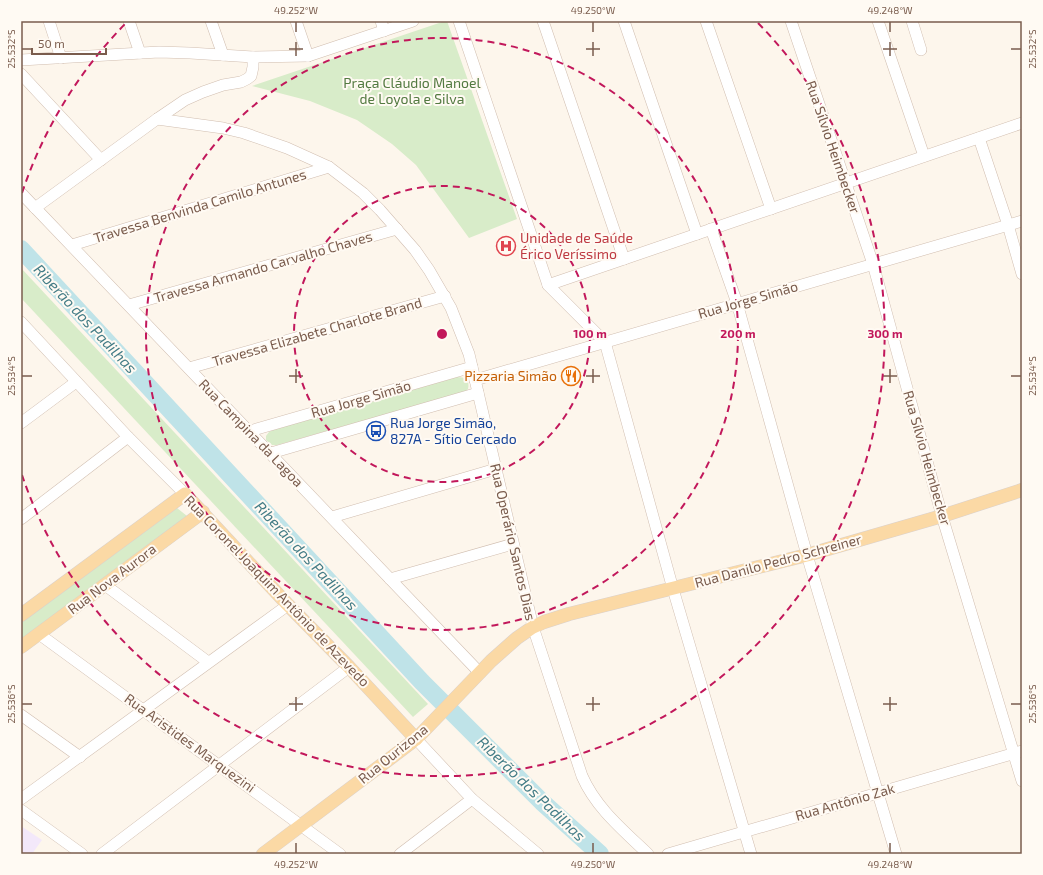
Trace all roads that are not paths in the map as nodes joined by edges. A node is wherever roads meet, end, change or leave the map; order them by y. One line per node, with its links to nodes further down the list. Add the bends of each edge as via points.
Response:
1 (48, 21): 19 (street)
2 (129, 21): 15 (street)
3 (211, 21): 16 (street)
4 (296, 21): 17 (street)
5 (413, 21): 13 (street)
6 (459, 21): 41 (street)
7 (543, 21): 38 (street)
8 (624, 21): 36 (street)
9 (706, 21): 31 (street)
10 (791, 21): 28 (street, Rua Sílvio Heimbecker)
11 (878, 21): 25 (street)
12 (912, 21): 14 (street)
13 (382, 26): 17 (street)
14 (921, 50)
15 (140, 53): 16 (street); 19 (street)
16 (223, 55): 18 (street)
17 (308, 56): 18 (street)
18 (253, 57): 22 (street, via 253,67 247,79 195,95)
19 (61, 58): 20 (street)
20 (21, 60)
21 (21, 74): 26 (street)
22 (157, 119): 26 (street); 27 (street, Rua Operário Santos Dias, via 244,133 287,148)
23 (1022, 123): 24 (street)
24 (979, 138): 25 (street); 33 (street)
25 (924, 156): 28 (street)
26 (101, 160): 30 (street)
27 (329, 167): 34 (street, Rua Operário Santos Dias, via 363,193); 37 (street, Travessa Benvinda Camilo Antunes)
28 (845, 183): 31 (street); 39 (street, Rua Sílvio Heimbecker)
29 (21, 193): 30 (street, Rua Campina da Lagoa)
30 (35, 208): 37 (street, Rua Campina da Lagoa)
31 (770, 209): 35 (street)
32 (1022, 220): 33 (street, Rua Jorge Simão)
33 (1008, 225): 39 (street, Rua Jorge Simão); 40 (street)
34 (397, 229): 42 (street, Rua Operário Santos Dias, via 415,250); 44 (street, Travessa Armando Carvalho Chaves)
35 (711, 229): 36 (street); 43 (street)
36 (697, 234): 38 (street)
37 (72, 245): 44 (street, Rua Campina da Lagoa)
38 (624, 259): 41 (street)
39 (873, 264): 43 (street, Rua Jorge Simão); 60 (street, Rua Sílvio Heimbecker)
40 (1022, 274)
41 (548, 285): 46 (street)
42 (445, 296): 47 (street, Travessa Elizabete Charlote Brand); 48 (street, Rua Operário Santos Dias, via 464,339)
43 (737, 304): 46 (street, Rua Jorge Simão); 64 (street)
44 (130, 305): 47 (street, Rua Campina da Lagoa)
45 (21, 322): 50 (street, Rua Coronel Joaquim Antônio de Azevedo)
46 (605, 342): 49 (street, Rua Jorge Simão); 67 (street)
47 (189, 368): 53 (street, Rua Campina da Lagoa)
48 (472, 368): 49 (street, Rua Operário Santos Dias); 53 (street, Rua Jorge Simão)
49 (475, 380): 51 (street, Rua Operário Santos Dias)
50 (76, 382): 52 (street); 54 (street, Rua Coronel Joaquim Antônio de Azevedo)
51 (478, 393): 55 (street, Rua Jorge Simão); 56 (street, Rua Operário Santos Dias)
52 (21, 423)
53 (250, 431): 55 (street, Rua Campina da Lagoa)
54 (128, 437): 58 (street, Rua Coronel Joaquim Antônio de Azevedo); 62 (street)
55 (271, 453): 61 (street, Rua Campina da Lagoa)
56 (496, 468): 61 (street); 63 (street, Rua Operário Santos Dias)
57 (1022, 490): 60 (main road, Rua Danilo Pedro Schreiner)
58 (185, 494): 59 (main road, Rua Coronel Joaquim Antônio de Azevedo); 69 (main road, Rua Nova Aurora)
59 (203, 512): 66 (main road, Rua Nova Aurora); 68 (main road, Rua Coronel Joaquim Antônio de Azevedo)
60 (942, 516): 64 (main road, Rua Danilo Pedro Schreiner); 81 (street, Rua Sílvio Heimbecker)
61 (332, 517): 65 (street, Rua Campina da Lagoa)
62 (21, 519)
63 (513, 544): 65 (street); 70 (street, Rua Operário Santos Dias)
64 (807, 555): 67 (main road, Rua Danilo Pedro Schreiner); 85 (street)
65 (390, 578): 75 (street, Rua Campina da Lagoa)
66 (104, 585): 71 (main road, Rua Nova Aurora); 73 (street)
67 (673, 588): 70 (main road, Rua Danilo Pedro Schreiner, via 569,614); 90 (street)
68 (288, 605): 73 (street); 74 (main road, Rua Coronel Joaquim Antônio de Azevedo)
69 (21, 615)
70 (532, 627): 75 (main road, Rua Ourizona, via 504,649); 97 (street, Rua Operário Santos Dias, via 592,796)
71 (39, 634): 72 (main road, Rua Nova Aurora); 76 (street, Rua Aristides Marquezini)
72 (21, 647)
73 (208, 662): 76 (street)
74 (350, 667): 78 (main road, Rua Coronel Joaquim Antônio de Azevedo); 83 (street)
75 (480, 673): 79 (main road, Rua Ourizona)
76 (144, 710): 82 (street); 83 (street, Rua Aristides Marquezini)
77 (21, 715): 82 (street)
78 (406, 729): 79 (main road, Rua Coronel Joaquim Antônio de Azevedo); 80 (main road, via 405,742)
79 (416, 739): 80 (main road, Rua Ourizona); 87 (street, Rua Coronel Joaquim Antônio de Azevedo)
80 (401, 750): 89 (main road, Rua Ourizona)
81 (1018, 752): 84 (street, Rua Sílvio Heimbecker); 85 (street, Rua Antônio Zak)
82 (80, 757): 86 (street)
83 (220, 765): 89 (street, Rua Aristides Marquezini); 93 (street)
84 (1022, 781)
85 (878, 793): 90 (street, Rua Antônio Zak); 100 (street)
86 (21, 799)
87 (472, 799): 91 (street, Rua Coronel Joaquim Antônio de Azevedo); 96 (street)
88 (21, 810): 92 (street)
89 (302, 825): 94 (main road, Rua Ourizona); 95 (street, Rua Aristides Marquezini)
90 (745, 832): 98 (street, Rua Antônio Zak); 99 (street)
91 (534, 853)
92 (82, 854)
93 (102, 854)
94 (263, 854)
95 (340, 854)
96 (400, 854)
97 (648, 854)
98 (668, 854)
99 (751, 854)
100 (896, 854)

